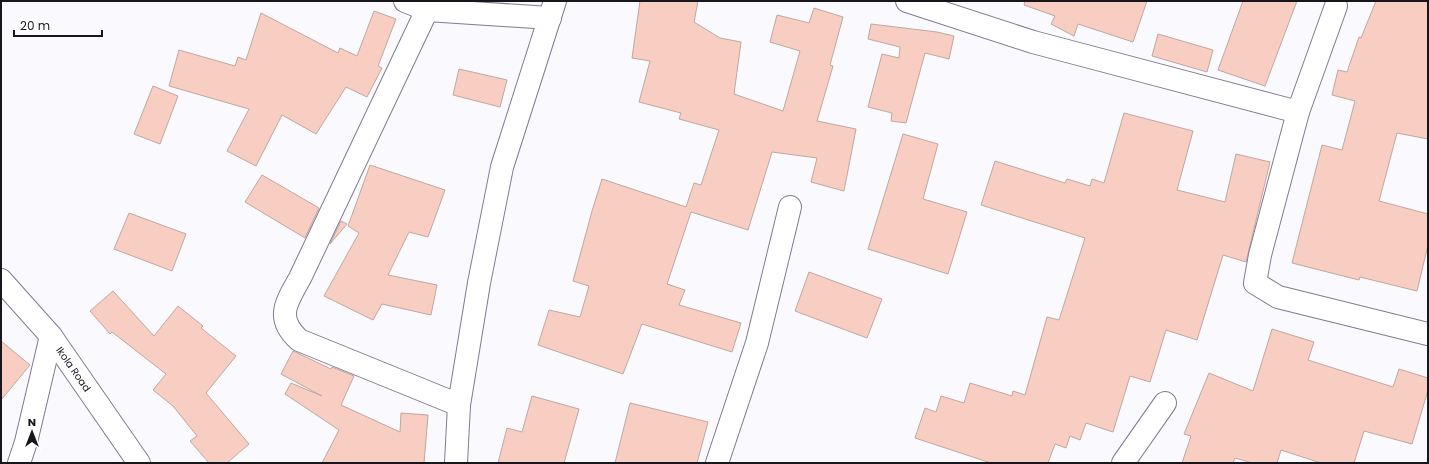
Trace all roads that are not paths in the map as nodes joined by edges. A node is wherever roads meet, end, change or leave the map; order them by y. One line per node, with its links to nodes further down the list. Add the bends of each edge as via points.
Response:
1 (405, 1): 4 (street)
2 (907, 1): 6 (street, via 1033,42)
3 (1336, 6): 6 (street)
4 (427, 10): 5 (street); 12 (street, via 287,300 284,316 288,330 299,340)
5 (553, 10): 12 (street, via 502,167)
6 (1298, 112): 9 (street, via 1260,255 1255,284 1278,297)
7 (790, 207): 16 (street, via 757,343)
8 (1, 280): 10 (street, Ikola Road)
9 (1428, 334)
10 (51, 336): 13 (street); 14 (street, Ikola Road)
11 (1165, 402): 17 (street)
12 (459, 405): 15 (street)
13 (19, 463)
14 (139, 463)
15 (456, 463)
16 (718, 463)
17 (1123, 463)

